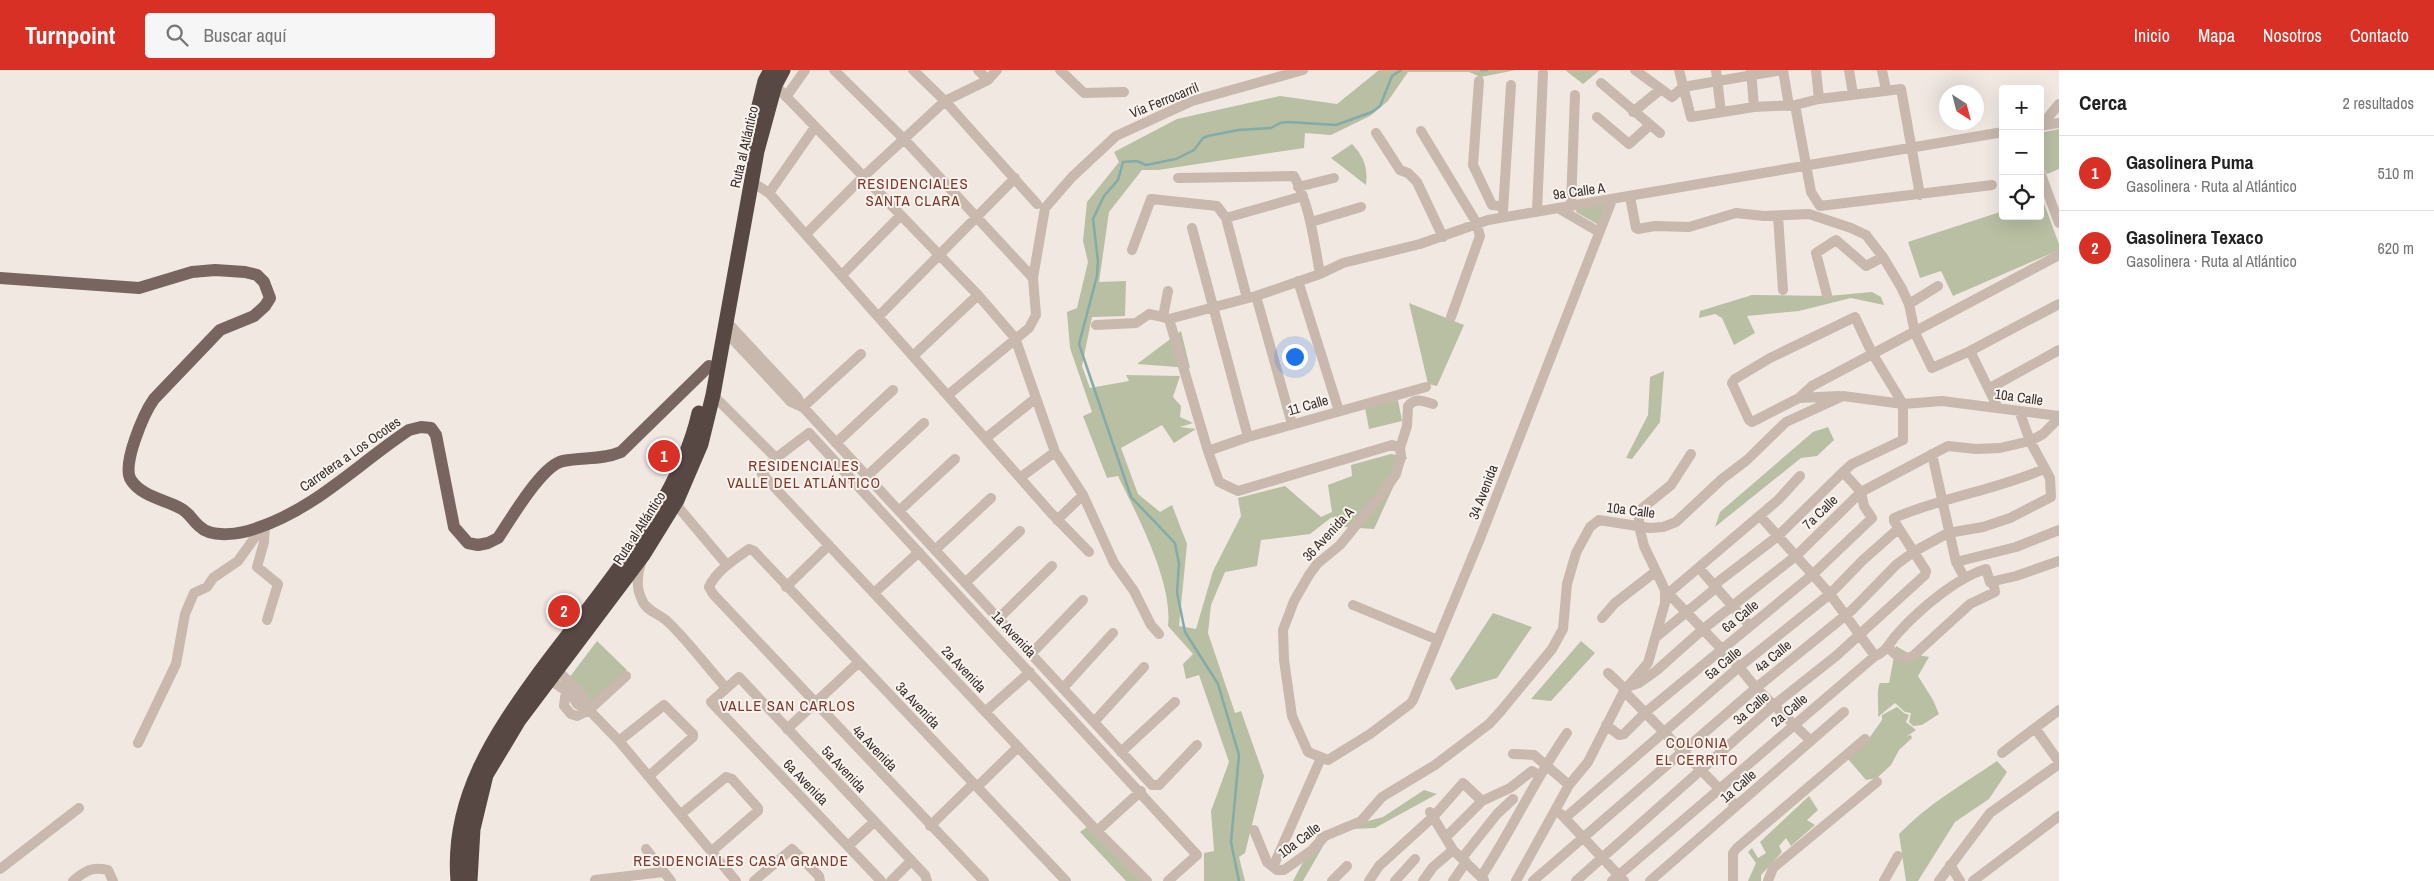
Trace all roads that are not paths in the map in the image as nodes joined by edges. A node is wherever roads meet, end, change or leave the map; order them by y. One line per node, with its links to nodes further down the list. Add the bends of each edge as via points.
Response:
1 (771, 70): 112 (highway, Ruta al Atlántico, via 755,117)
2 (783, 70): 24 (highway, Ruta al Atlántico)
3 (805, 70): 31 (street)
4 (834, 70): 49 (street)
5 (914, 70): 33 (street)
6 (978, 70): 19 (street)
7 (997, 70): 19 (street)
8 (1060, 70): 28 (street, via 1084,93)
9 (1303, 70): 89 (street, Via Ferrocarril, via 1192,101 1116,136 1044,208)
10 (1635, 70): 26 (street)
11 (1679, 70): 25 (street)
12 (1716, 70): 21 (street)
13 (1782, 70): 18 (street); 35 (street)
14 (1816, 70): 32 (street)
15 (1849, 70): 29 (street)
16 (1882, 70): 27 (street)
17 (1543, 73): 69 (street)
18 (1751, 73): 21 (street); 36 (street)
19 (988, 80): 33 (street)
20 (1479, 80): 65 (street, via 1475,172 1492,205)
21 (1718, 82): 25 (street); 38 (street)
22 (1601, 83): 37 (street)
23 (1511, 85): 65 (street)
24 (775, 86): 31 (street); 57 (highway, Ruta al Atlántico)
25 (1683, 88): 26 (street, via 1672,97); 38 (street, via 1690,117)
26 (1660, 90): 37 (street)
27 (1886, 90): 29 (street); 50 (street, via 1902,90)
28 (1124, 92)
29 (1853, 94): 32 (street)
30 (1575, 95): 66 (street)
31 (786, 97): 44 (street)
32 (1820, 99): 35 (street)
33 (945, 101): 49 (street); 54 (street)
34 (2059, 104): 40 (street)
35 (1792, 106): 36 (street); 51 (street)
36 (1754, 107): 38 (street)
37 (1633, 112): 42 (street)
38 (1721, 112)
39 (1598, 117): 42 (street, via 1629,144)
40 (2044, 122)
41 (2059, 123): 43 (street)
42 (1650, 125): 47 (street)
43 (2044, 126)
44 (815, 127): 53 (street); 60 (street)
45 (1421, 130): 76 (street)
46 (1376, 133): 81 (street, via 1400,170 1417,182)
47 (1660, 133)
48 (1999, 133): 50 (street, 9a Calle A)
49 (904, 139): 53 (street); 71 (street)
50 (1912, 148): 51 (street, 9a Calle A); 61 (street)
51 (1806, 166): 61 (street, via 1811,192 1823,208); 62 (street, 9a Calle A)
52 (2041, 175): 77 (street)
53 (864, 176): 70 (street); 80 (street)
54 (1015, 178): 64 (street); 71 (street)
55 (1178, 178): 59 (street, via 1292,176)
56 (1334, 178): 59 (street)
57 (752, 182): 60 (street); 104 (highway, Ruta al Atlántico)
58 (1992, 185): 61 (street)
59 (1301, 191): 74 (street); 75 (street)
60 (769, 193): 80 (street)
61 (1920, 195)
62 (1630, 197): 63 (street, 9a Calle A); 73 (street, via 1638,229 1689,227 1736,214)
63 (1612, 200): 66 (street, 9a Calle A); 79 (street, 34 Avenida)
64 (1036, 204)
65 (1502, 206): 72 (street)
66 (1571, 206): 68 (street, 9a Calle A)
67 (1361, 207): 75 (street)
68 (1558, 208): 69 (street, 9a Calle A); 79 (street)
69 (1537, 211): 72 (street, 9a Calle A)
70 (901, 215): 83 (street); 87 (street)
71 (977, 216): 83 (street); 89 (street)
72 (1503, 216): 76 (street, 9a Calle A)
73 (1778, 216): 85 (street, via 1810,214 1851,228 1866,235); 92 (street)
74 (1226, 218): 82 (street, via 1213,205 1151,200); 96 (street)
75 (1311, 222): 86 (street)
76 (1476, 222): 81 (street, 9a Calle A); 102 (street, via 1480,236)
77 (2059, 223)
78 (1192, 228): 99 (street)
79 (1599, 232): 197 (street, 34 Avenida)
80 (806, 234): 87 (street)
81 (1443, 237): 86 (street, 9a Calle A, via 1343,263)
82 (1132, 250)
83 (939, 255): 94 (street); 100 (street)
84 (2059, 255): 105 (street)
85 (1882, 257): 95 (street, via 1866,266 1836,240 1818,250 1816,253); 97 (street)
86 (1320, 274): 90 (street, 9a Calle A)
87 (842, 275): 100 (street)
88 (0, 278): 154 (main road, Carretera a Los Ocotes, via 139,288 192,272 215,270 257,276 264,282 270,298 265,306 245,321 220,330 154,399 129,459 128,470 130,480 138,487 182,508 204,531 234,534)
89 (1033, 278): 106 (street, Via Ferrocarril, via 1036,315 1029,328)
90 (1298, 281): 96 (street, 9a Calle A); 125 (street)
91 (1938, 286): 97 (street)
92 (1783, 290)
93 (1168, 291): 101 (street)
94 (978, 295): 106 (street); 111 (street)
95 (1827, 295)
96 (1251, 297): 99 (street, 9a Calle A); 129 (street)
97 (1910, 304): 105 (street)
98 (2059, 304): 108 (street)
99 (1213, 307): 101 (street, 9a Calle A); 130 (street)
100 (879, 316): 111 (street)
101 (1166, 318): 103 (street, 9a Calle A, via 1149,314 1136,323); 138 (street)
102 (1451, 318)
103 (1096, 325)
104 (726, 326): 116 (highway, Ruta al Atlántico); 123 (street, via 792,402)
105 (1914, 333): 108 (street, via 1933,368); 109 (street)
106 (1015, 338): 117 (street, Via Ferrocarril); 119 (street)
107 (2059, 350): 114 (street)
108 (1970, 351): 114 (street)
109 (1872, 353): 120 (street, via 1812,386); 120 (street, via 1855,318 1770,358 1732,383 1750,422); 122 (street)
110 (861, 354): 123 (street)
111 (913, 356): 117 (street)
112 (709, 366): 154 (main road, Carretera a Los Ocotes, via 620,452 608,458 560,461 547,470 498,538 488,543 468,543 454,527 436,435 431,428 420,427 409,430 348,477); 198 (highway, Ruta al Atlántico, via 697,418 674,482 648,527)
113 (1426, 387): 125 (street, 11 Calle)
114 (1990, 388): 124 (street)
115 (893, 390): 133 (street)
116 (713, 395): 139 (street); 149 (highway, Ruta al Atlántico, via 701,444)
117 (948, 395): 131 (street)
118 (1843, 396): 120 (street); 122 (street, 10a Calle); 155 (street, 10a Calle, via 1786,422 1748,460 1722,479 1676,522 1663,527)
119 (1036, 398): 131 (street); 135 (street)
120 (1799, 398)
121 (1433, 404): 134 (street, 36 Avenida A, via 1420,399 1408,406 1407,426)
122 (1904, 404): 124 (street, 10a Calle, via 1942,402); 141 (street, via 1904,438)
123 (803, 407): 133 (street)
124 (1998, 408): 126 (street, 10a Calle)
125 (1339, 411): 129 (street, 11 Calle)
126 (2020, 413): 127 (street, 10a Calle); 132 (street)
127 (2059, 417): 132 (street, 7a Calle, via 2043,434)
128 (924, 424): 143 (street)
129 (1292, 424): 130 (street, 11 Calle)
130 (1248, 437): 138 (street, 11 Calle)
131 (986, 438): 145 (street)
132 (2030, 441): 137 (street, 7a Calle, via 2000,448 1948,446); 142 (street)
133 (836, 443): 143 (street)
134 (1400, 448): 138 (street, via 1392,446 1238,491 1219,482); 239 (street, 36 Avenida A, via 1396,474 1340,545 1317,564 1294,601 1283,630 1292,716 1308,752)
135 (1055, 452): 145 (street); 147 (street)
136 (1691, 454): 155 (street, via 1671,485 1639,511)
137 (1932, 454): 146 (street, 7a Calle); 150 (street)
138 (1209, 456)
139 (776, 458): 161 (street, 2a Avenida, via 762,474); 164 (street, 1a Avenida, via 808,433)
140 (956, 458): 151 (street)
141 (1846, 469): 146 (street); 160 (street)
142 (2051, 473): 150 (street); 159 (street, 4a Calle, via 2051,497 2010,518)
143 (866, 476): 151 (street)
144 (1800, 476): 152 (street)
145 (1021, 477): 153 (street)
146 (1861, 492): 167 (street, 7a Calle); 174 (street, 6a Calle, via 1864,506 1872,517)
147 (1083, 495): 153 (street); 194 (street, via 1114,563)
148 (991, 498): 162 (street)
149 (677, 500): 166 (highway, Ruta al Atlántico); 170 (street)
150 (1942, 500): 156 (street, via 1894,518); 159 (street)
151 (899, 511): 162 (street)
152 (1760, 516): 160 (street); 172 (street)
153 (1057, 520): 165 (street)
154 (264, 526): 190 (street, via 264,542 257,567 276,580 278,588); 232 (street, via 238,561 213,578 208,587 194,593 185,614 176,664)
155 (1639, 526): 173 (street); 276 (street, 10a Calle, via 1599,520 1594,523 1576,553 1567,584 1563,629 1552,649 1489,724 1435,765 1382,797 1361,821 1325,836 1284,870)
156 (1898, 529): 163 (street); 182 (street, 5a Calle)
157 (2059, 530): 169 (street, via 2016,547)
158 (1020, 531): 177 (street)
159 (1948, 533): 163 (street, 4a Calle); 169 (street)
160 (1778, 536): 167 (street); 179 (street)
161 (829, 545): 178 (street); 181 (street, 2a Avenida)
162 (934, 550): 177 (street)
163 (1915, 551): 187 (street, 4a Calle); 195 (street, 3a Calle, via 1925,575)
164 (919, 552): 181 (street); 206 (street, 1a Avenida)
165 (1089, 552)
166 (643, 555): 198 (highway, Ruta al Atlántico); 210 (street, via 637,586 646,607 667,621)
167 (1796, 555): 174 (street); 185 (street, 7a Calle)
168 (2059, 560): 176 (street, via 2016,576)
169 (1956, 562): 175 (street)
170 (727, 565): 178 (street, 3a Avenida, via 749,549); 215 (street, 4a Avenida, via 708,586 712,594)
171 (1052, 566): 189 (street)
172 (1699, 568): 179 (street); 180 (street)
173 (1655, 572): 180 (street); 188 (street, via 1615,603)
174 (1812, 575): 182 (street); 191 (street, 6a Calle)
175 (1964, 577): 176 (street, 2a Calle, via 1987,570); 199 (street, 2a Calle, via 1898,633)
176 (1991, 581): 199 (street, via 1995,592 1970,604 1913,656 1899,659)
177 (965, 583): 189 (street)
178 (786, 586): 203 (street, 3a Avenida)
179 (1716, 586): 185 (street); 186 (street)
180 (1668, 590): 186 (street); 196 (street)
181 (874, 593): 219 (street, 2a Avenida)
182 (1830, 594): 187 (street); 205 (street, 5a Calle)
183 (1083, 600): 201 (street)
184 (1353, 605): 197 (street)
185 (1733, 605): 191 (street); 192 (street, 7a Calle)
186 (1685, 613): 192 (street); 196 (street)
187 (1844, 615): 195 (street); 212 (street, 4a Calle)
188 (1602, 618)
189 (998, 619): 201 (street)
190 (267, 620)
191 (1750, 626): 200 (street, 6a Calle)
192 (1702, 630): 200 (street); 213 (street, 7a Calle, via 1656,671)
193 (1113, 633): 211 (street)
194 (1159, 634)
195 (1859, 634): 202 (street); 216 (street, 3a Calle)
196 (1655, 638): 213 (street, via 1648,663)
197 (1438, 640): 239 (street, 34 Avenida, via 1410,704 1332,758)
198 (566, 648): 208 (highway, Ruta al Atlántico); 286 (highway, Ruta al Atlántico, via 514,708 475,775 464,810)
199 (1889, 648): 202 (street, 2a Calle)
200 (1720, 650): 205 (street); 220 (street, 6a Calle)
201 (1031, 654): 211 (street)
202 (1875, 656): 223 (street, 2a Calle)
203 (858, 663): 215 (street); 247 (street, 3a Avenida)
204 (1144, 667): 222 (street)
205 (1739, 667): 212 (street); 227 (street, 5a Calle)
206 (1030, 672): 219 (street); 249 (street, 1a Avenida)
207 (1608, 673): 213 (street)
208 (554, 675): 217 (street, via 570,691 577,704); 287 (highway, Ruta al Atlántico, via 519,720 486,775 473,829)
209 (626, 676): 217 (street)
210 (726, 688): 226 (street, 5a Avenida, via 739,677); 265 (street, 6a Avenida, via 711,702)
211 (1063, 688): 222 (street)
212 (1756, 688): 216 (street); 235 (street, 4a Calle)
213 (1626, 689): 220 (street); 224 (street)
214 (1175, 702): 236 (street)
215 (814, 704): 226 (street); 260 (street, 4a Avenida)
216 (1774, 706): 223 (street); 242 (street, 3a Calle)
217 (589, 710): 231 (street)
218 (2059, 710): 225 (street)
219 (985, 712): 234 (street, 2a Avenida)
220 (1646, 712): 224 (street, 6a Calle, via 1622,735); 227 (street)
221 (1844, 712): 230 (street, 1a Calle)
222 (1094, 722): 236 (street)
223 (1793, 724): 230 (street); 248 (street, 2a Calle)
224 (1606, 725): 246 (street, via 1588,762)
225 (2035, 728): 237 (street); 240 (street)
226 (787, 729): 259 (street, 5a Avenida)
227 (1665, 731): 235 (street); 258 (street, 5a Calle)
228 (1568, 733): 241 (street)
229 (1865, 739): 308 (street, via 1737,848 1733,853)
230 (1811, 741): 252 (street, 1a Calle)
231 (619, 742): 243 (street); 243 (street, via 664,705 693,734)
232 (138, 743)
233 (1197, 745): 236 (street, via 1156,785)
234 (1018, 747): 247 (street); 262 (street, 2a Avenida)
235 (1683, 751): 242 (street); 264 (street, 4a Calle)
236 (1122, 752)
237 (2002, 753)
238 (1513, 754): 241 (street, via 1534,756)
239 (1321, 758): 276 (street)
240 (2059, 763): 274 (street, via 1990,813)
241 (1545, 765): 244 (street); 246 (street)
242 (1701, 770): 248 (street); 270 (street, 3a Calle)
243 (649, 776): 255 (street)
244 (1540, 776): 251 (street, via 1532,772 1510,788); 280 (street)
245 (1877, 782): 309 (street, via 1773,868)
246 (1569, 785): 254 (street)
247 (975, 786): 260 (street); 296 (street, 3a Avenida)
248 (1720, 787): 252 (street); 281 (street, 2a Calle)
249 (1141, 792): 262 (street); 298 (street, 1a Avenida, via 1197,855)
250 (1513, 799): 272 (street, via 1497,814)
251 (1482, 801): 256 (street, via 1465,782); 263 (street)
252 (1736, 806): 307 (street, 1a Calle)
253 (79, 808): 277 (street)
254 (1555, 810): 258 (street); 304 (street)
255 (681, 814): 268 (street); 268 (street, via 726,776 732,778 758,808)
256 (1432, 814): 263 (street); 300 (street)
257 (2059, 816): 313 (street)
258 (1565, 818): 264 (street)
259 (874, 822): 265 (street); 273 (street, 5a Avenida)
260 (930, 826): 295 (street, 4a Avenida)
261 (1254, 830): 276 (street, via 1267,862)
262 (1097, 832): 297 (street, 2a Avenida)
263 (1446, 837): 267 (street)
264 (1583, 839): 270 (street); 305 (street, 4a Calle)
265 (848, 846): 292 (street, 6a Avenida)
266 (646, 849): 279 (street)
267 (1453, 850): 272 (street); 302 (street, via 1432,867)
268 (712, 851): 289 (street)
269 (1898, 856): 310 (street)
270 (1601, 857): 281 (street); 306 (street, 3a Calle)
271 (1415, 859): 301 (street)
272 (1464, 860): 280 (street); 303 (street)
273 (911, 861): 293 (street); 294 (street, 5a Avenida)
274 (1950, 865): 311 (street); 312 (street)
275 (1347, 866): 299 (street)
276 (1273, 867)
277 (0, 869)
278 (89, 869): 283 (street); 284 (street); 285 (street, via 108,870)
279 (663, 872): 282 (street); 288 (street)
280 (1483, 879)
281 (1618, 879)
282 (595, 880)
283 (73, 881)
284 (84, 881)
285 (113, 881)
286 (458, 881)
287 (470, 881)
288 (671, 881)
289 (736, 881)
290 (754, 881): 291 (street, via 792,849 819,876)
291 (820, 881)
292 (881, 881)
293 (891, 881)
294 (927, 881)
295 (984, 881)
296 (1066, 881)
297 (1147, 881)
298 (1168, 881)
299 (1332, 881)
300 (1368, 881)
301 (1395, 881)
302 (1423, 881)
303 (1453, 881)
304 (1516, 881)
305 (1533, 881)
306 (1576, 881)
307 (1650, 881)
308 (1733, 881)
309 (1768, 881)
310 (1884, 881)
311 (1939, 881)
312 (1960, 881)
313 (1973, 881)

